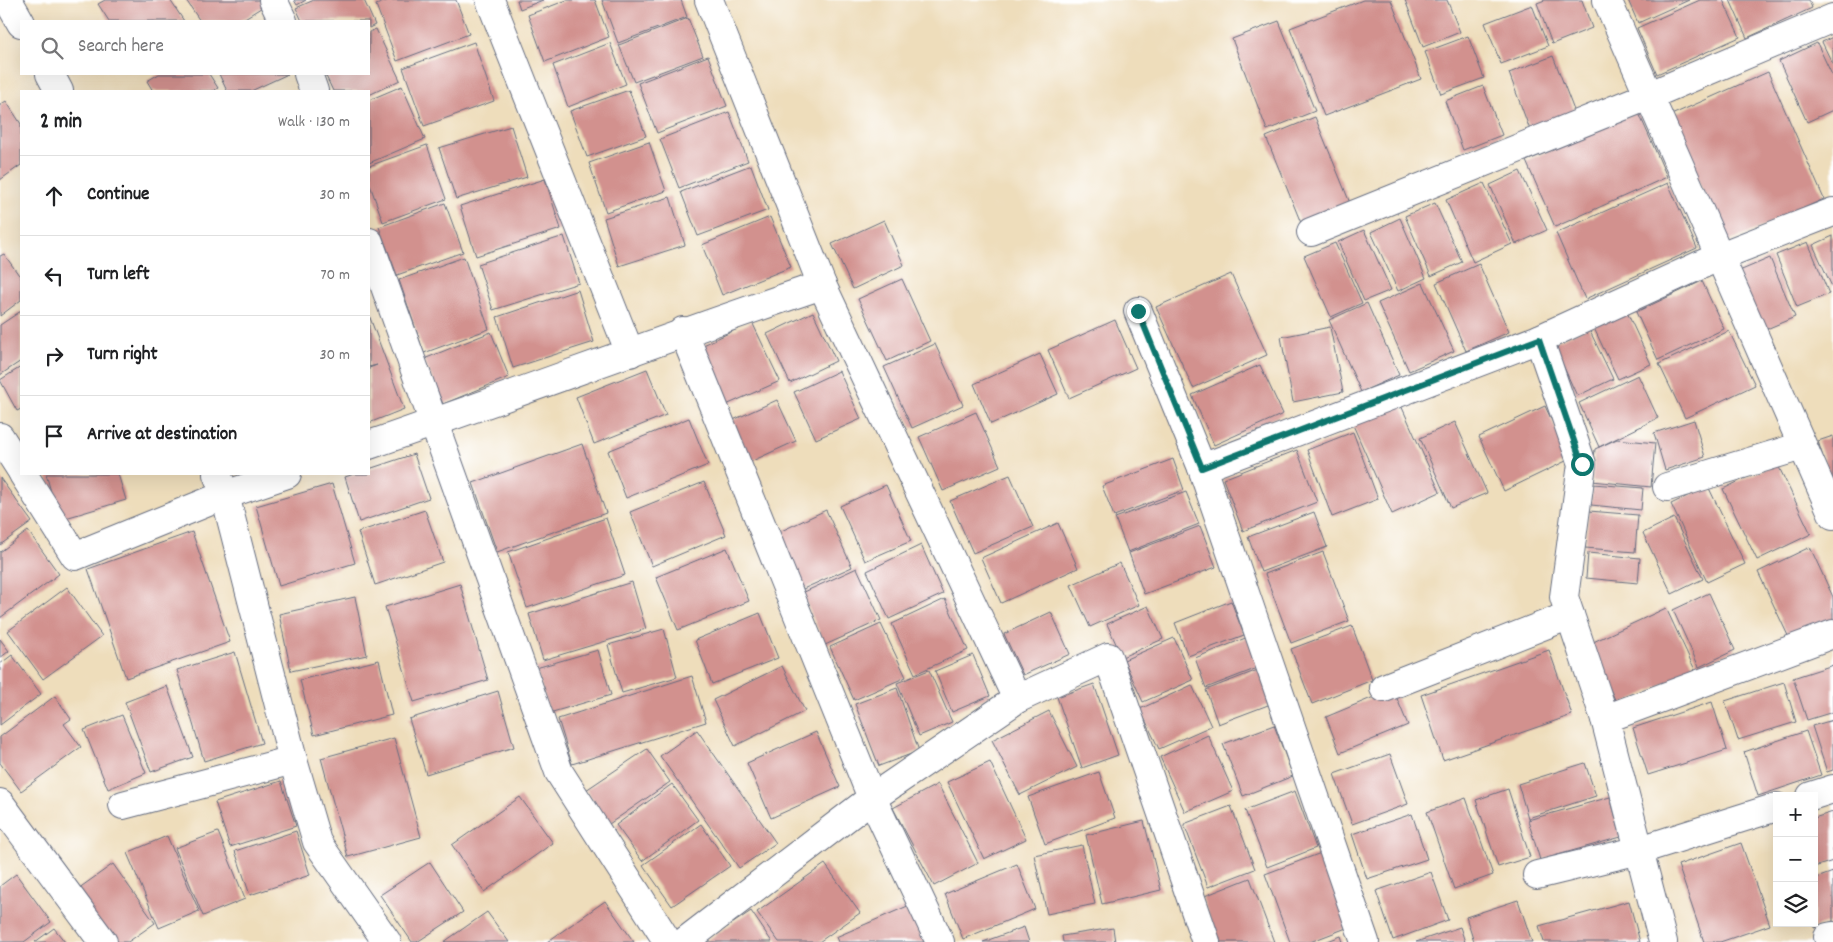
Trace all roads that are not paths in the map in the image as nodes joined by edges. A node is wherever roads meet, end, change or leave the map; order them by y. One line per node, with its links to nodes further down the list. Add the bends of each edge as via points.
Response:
1 (8, 0): 7 (street); 11 (street)
2 (272, 0): 10 (street)
3 (490, 0): 25 (street)
4 (709, 0): 21 (street)
5 (1607, 0): 16 (street)
6 (1830, 0): 8 (street)
7 (0, 5)
8 (1833, 8)
9 (1833, 18): 16 (street)
10 (283, 20)
11 (20, 22)
12 (51, 75): 14 (street)
13 (308, 75): 15 (street)
14 (59, 90)
15 (314, 90)
16 (1648, 96): 18 (street); 20 (street)
17 (1833, 212): 20 (street)
18 (1311, 232)
19 (370, 245): 26 (street)
20 (1718, 257): 24 (street); 29 (street)
21 (822, 284): 23 (street); 40 (street)
22 (1138, 311): 31 (street)
23 (683, 331): 25 (street); 45 (street)
24 (1539, 339): 31 (street); 37 (street, via 1582,464 1564,597)
25 (630, 354): 26 (street)
26 (434, 423): 28 (street); 53 (street, via 559,772)
27 (0, 437): 30 (street)
28 (370, 446)
29 (1802, 446): 35 (street); 36 (street)
30 (20, 468)
31 (1202, 468): 57 (street)
32 (24, 475): 34 (street, via 75,556)
33 (280, 475): 34 (street)
34 (221, 484): 42 (street)
35 (1666, 487)
36 (1833, 515)
37 (1570, 615): 39 (street); 41 (street)
38 (1833, 634): 41 (street)
39 (1384, 688)
40 (1017, 699): 45 (street); 56 (street, via 1108,656)
41 (1605, 719): 49 (street)
42 (293, 760): 47 (street); 52 (street, via 317,842)
43 (1833, 789): 44 (street)
44 (1818, 794)
45 (872, 798): 54 (street); 55 (street)
46 (0, 803): 51 (street)
47 (123, 805)
48 (1773, 808): 49 (street)
49 (1640, 850): 50 (street); 58 (street)
50 (1537, 875)
51 (103, 942)
52 (386, 942)
53 (668, 942)
54 (684, 942)
55 (940, 942)
56 (1206, 942)
57 (1365, 942)
58 (1663, 942)

